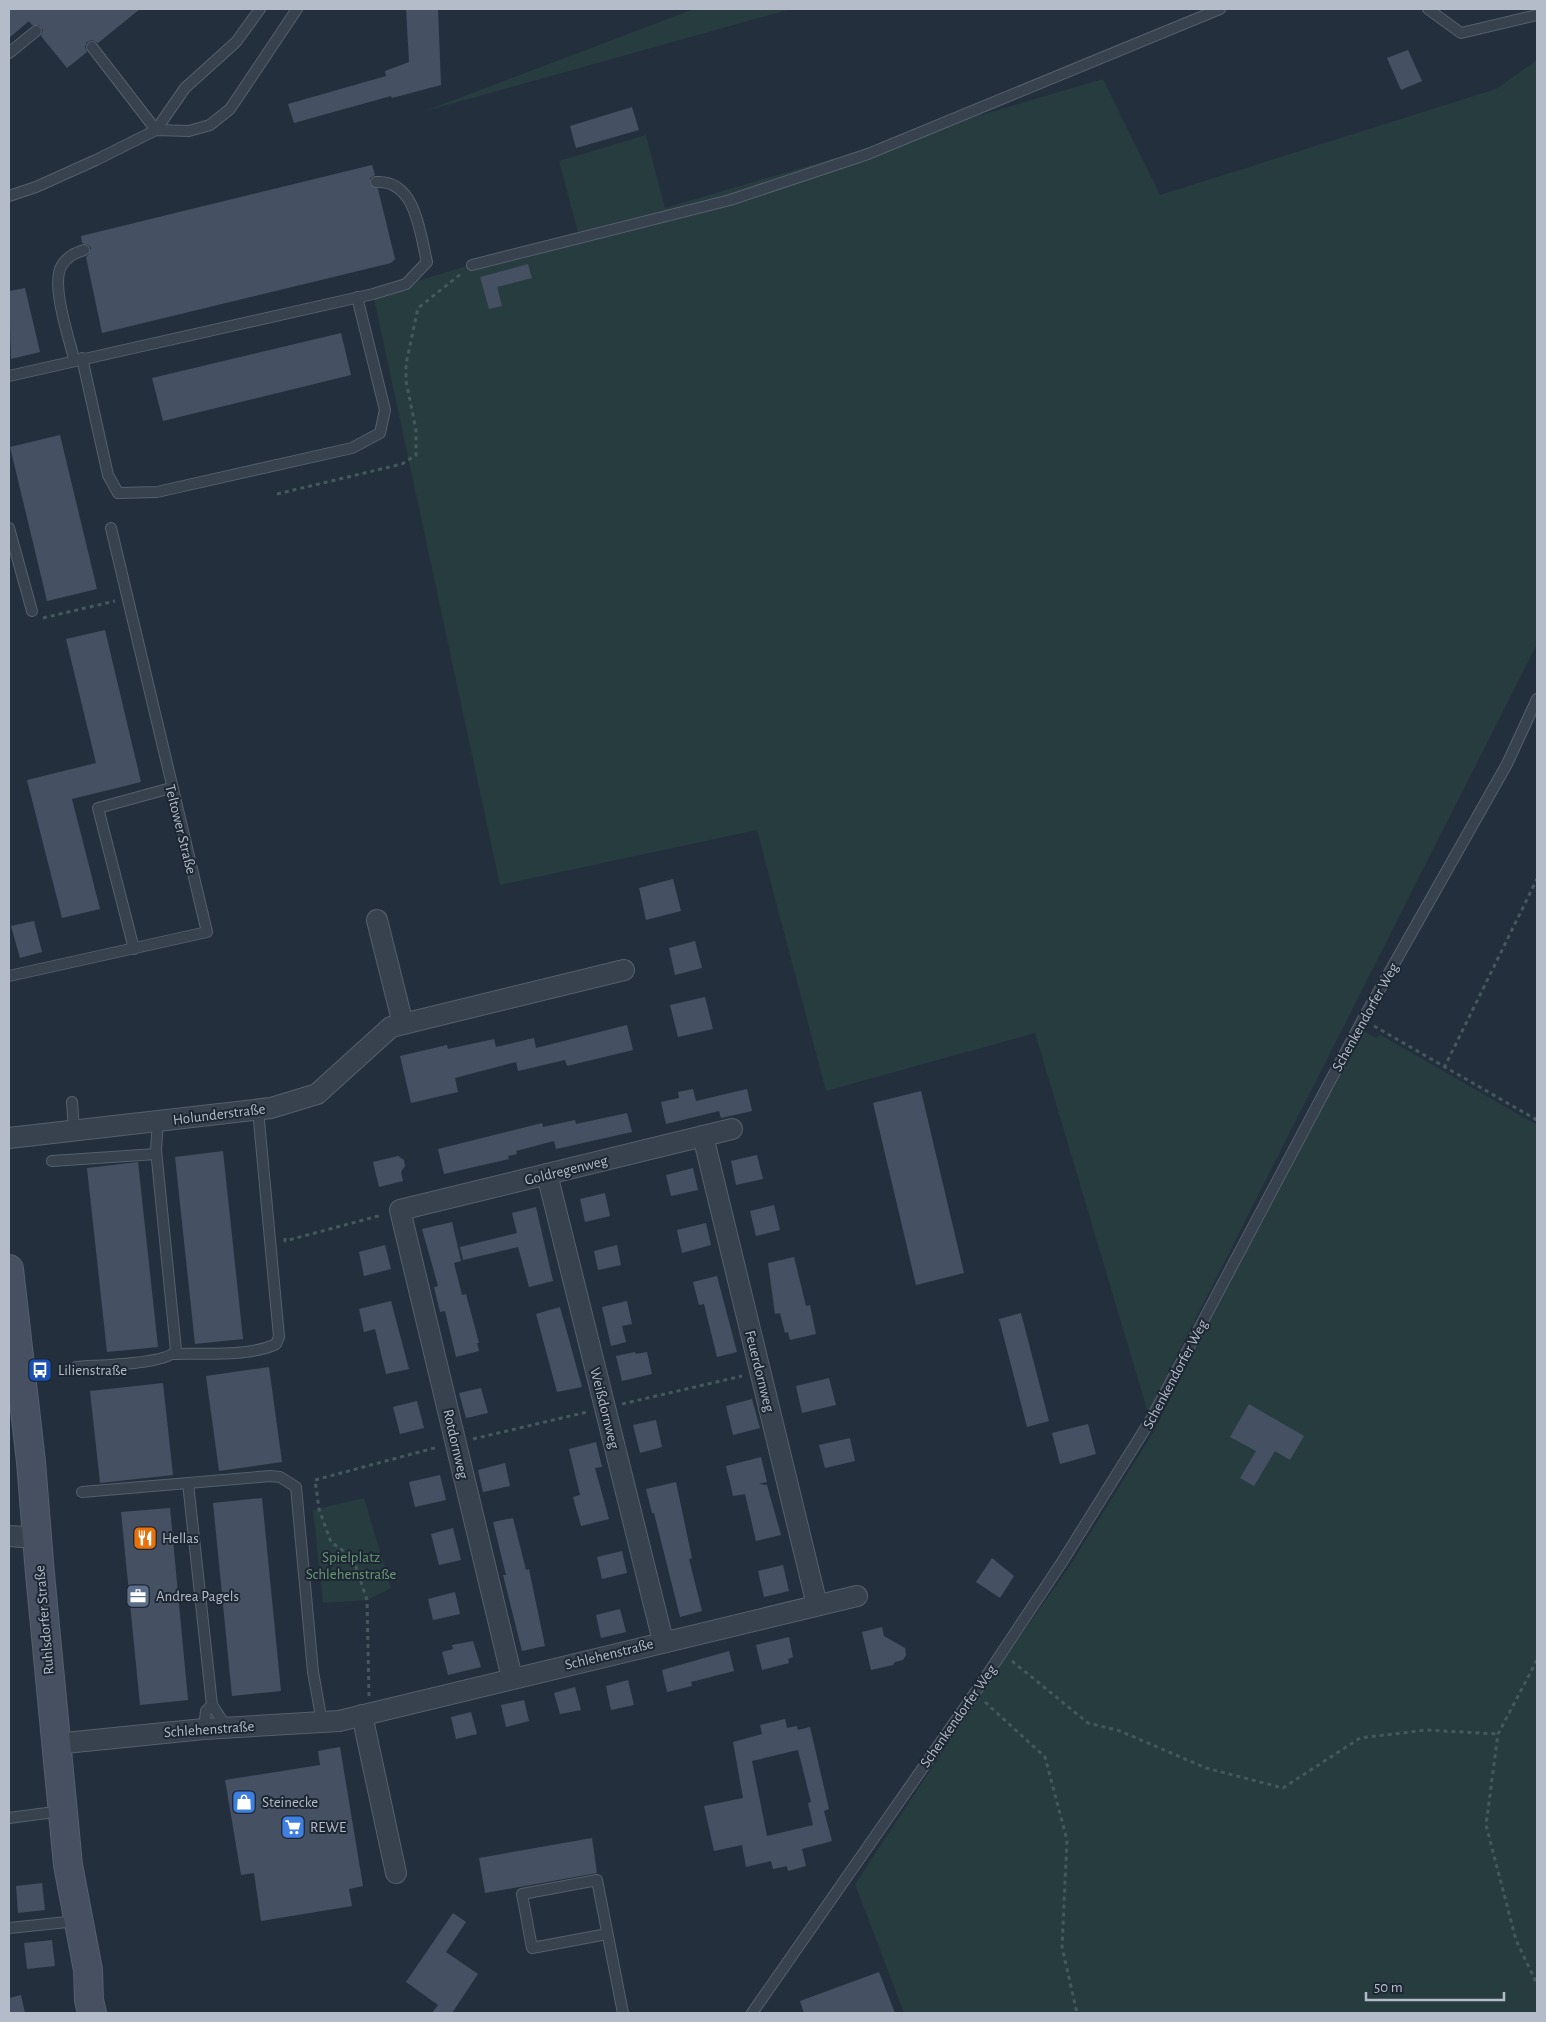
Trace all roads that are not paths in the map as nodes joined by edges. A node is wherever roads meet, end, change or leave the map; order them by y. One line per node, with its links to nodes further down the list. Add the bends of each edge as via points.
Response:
1 (260, 9): 9 (lane, via 236,42 185,88)
2 (297, 9): 9 (lane, via 230,109 210,125 189,132)
3 (1220, 9): 13 (lane, via 868,154 730,200)
4 (1428, 9): 5 (lane, via 1461,33)
5 (1537, 15)
6 (36, 31): 8 (lane)
7 (92, 47): 9 (lane)
8 (9, 53)
9 (156, 130): 11 (lane, via 36,187)
10 (376, 182): 14 (lane, via 383,181 399,189 412,204 427,262 406,284)
11 (9, 196)
12 (84, 250): 15 (lane, via 72,254 62,266 58,279)
13 (472, 264)
14 (357, 297): 15 (lane); 15 (lane, via 385,410 380,433 352,448 157,492 118,493 108,475)
15 (78, 359): 16 (lane)
16 (9, 376)
17 (9, 528): 19 (lane)
18 (111, 528): 21 (lane, Teltower Straße)
19 (32, 611)
20 (1537, 699): 65 (lane, Schenkendorfer Weg, via 1507,764 1363,1019 1150,1421 975,1693)
21 (172, 788): 23 (lane, Teltower Straße, via 206,932); 23 (lane, via 98,808)
22 (377, 920): 26 (street)
23 (134, 949): 25 (lane, Teltower Straße)
24 (624, 970): 26 (street, Holunderstraße)
25 (9, 976)
26 (402, 1024): 28 (street, Holunderstraße, via 391,1028 317,1094)
27 (72, 1102): 31 (lane)
28 (258, 1110): 29 (street, Holunderstraße); 39 (lane, via 279,1336 276,1344 268,1347)
29 (158, 1120): 31 (street, Holunderstraße); 34 (lane)
30 (732, 1129): 32 (street, Goldregenweg)
31 (74, 1130): 33 (street, Holunderstraße)
32 (703, 1136): 36 (street, Goldregenweg); 46 (street, Feuerdornweg)
33 (9, 1138)
34 (156, 1154): 35 (lane); 39 (lane)
35 (52, 1161)
36 (547, 1174): 37 (street, Goldregenweg); 47 (street, Weißdornweg)
37 (400, 1210): 48 (street, Rotdornweg)
38 (9, 1269): 44 (main road, Ruhlsdorfer Straße, via 23,1378)
39 (174, 1354): 40 (lane, via 159,1360)
40 (76, 1367)
41 (188, 1483): 42 (lane); 49 (lane); 51 (lane, via 270,1476 280,1477 296,1488 313,1672)
42 (82, 1492)
43 (9, 1536): 44 (street)
44 (37, 1538): 54 (main road, Ruhlsdorfer Straße)
45 (858, 1596): 46 (street, Schlehenstraße)
46 (817, 1605): 47 (street, Schlehenstraße)
47 (663, 1641): 48 (street, Schlehenstraße)
48 (512, 1678): 50 (street, Schlehenstraße)
49 (212, 1705): 52 (lane); 53 (lane, via 206,1711)
50 (366, 1714): 51 (street, Schlehenstraße); 57 (street)
51 (322, 1722): 52 (street, Schlehenstraße)
52 (228, 1728): 53 (street, Schlehenstraße)
53 (204, 1729): 54 (street, Schlehenstraße)
54 (55, 1744): 55 (main road, Ruhlsdorfer Straße)
55 (62, 1811): 56 (lane); 58 (main road, Ruhlsdorfer Straße)
56 (9, 1818)
57 (396, 1873)
58 (78, 1921): 59 (lane); 61 (main road, Ruhlsdorfer Straße)
59 (9, 1928)
60 (607, 1934): 60 (lane, via 532,1948 522,1894 597,1880); 64 (lane)
61 (88, 1970): 62 (main road, Ruhlsdorfer Straße); 63 (main road, Ruhlsdorfer Straße)
62 (92, 2013)
63 (108, 2013)
64 (623, 2013)
65 (752, 2013)

